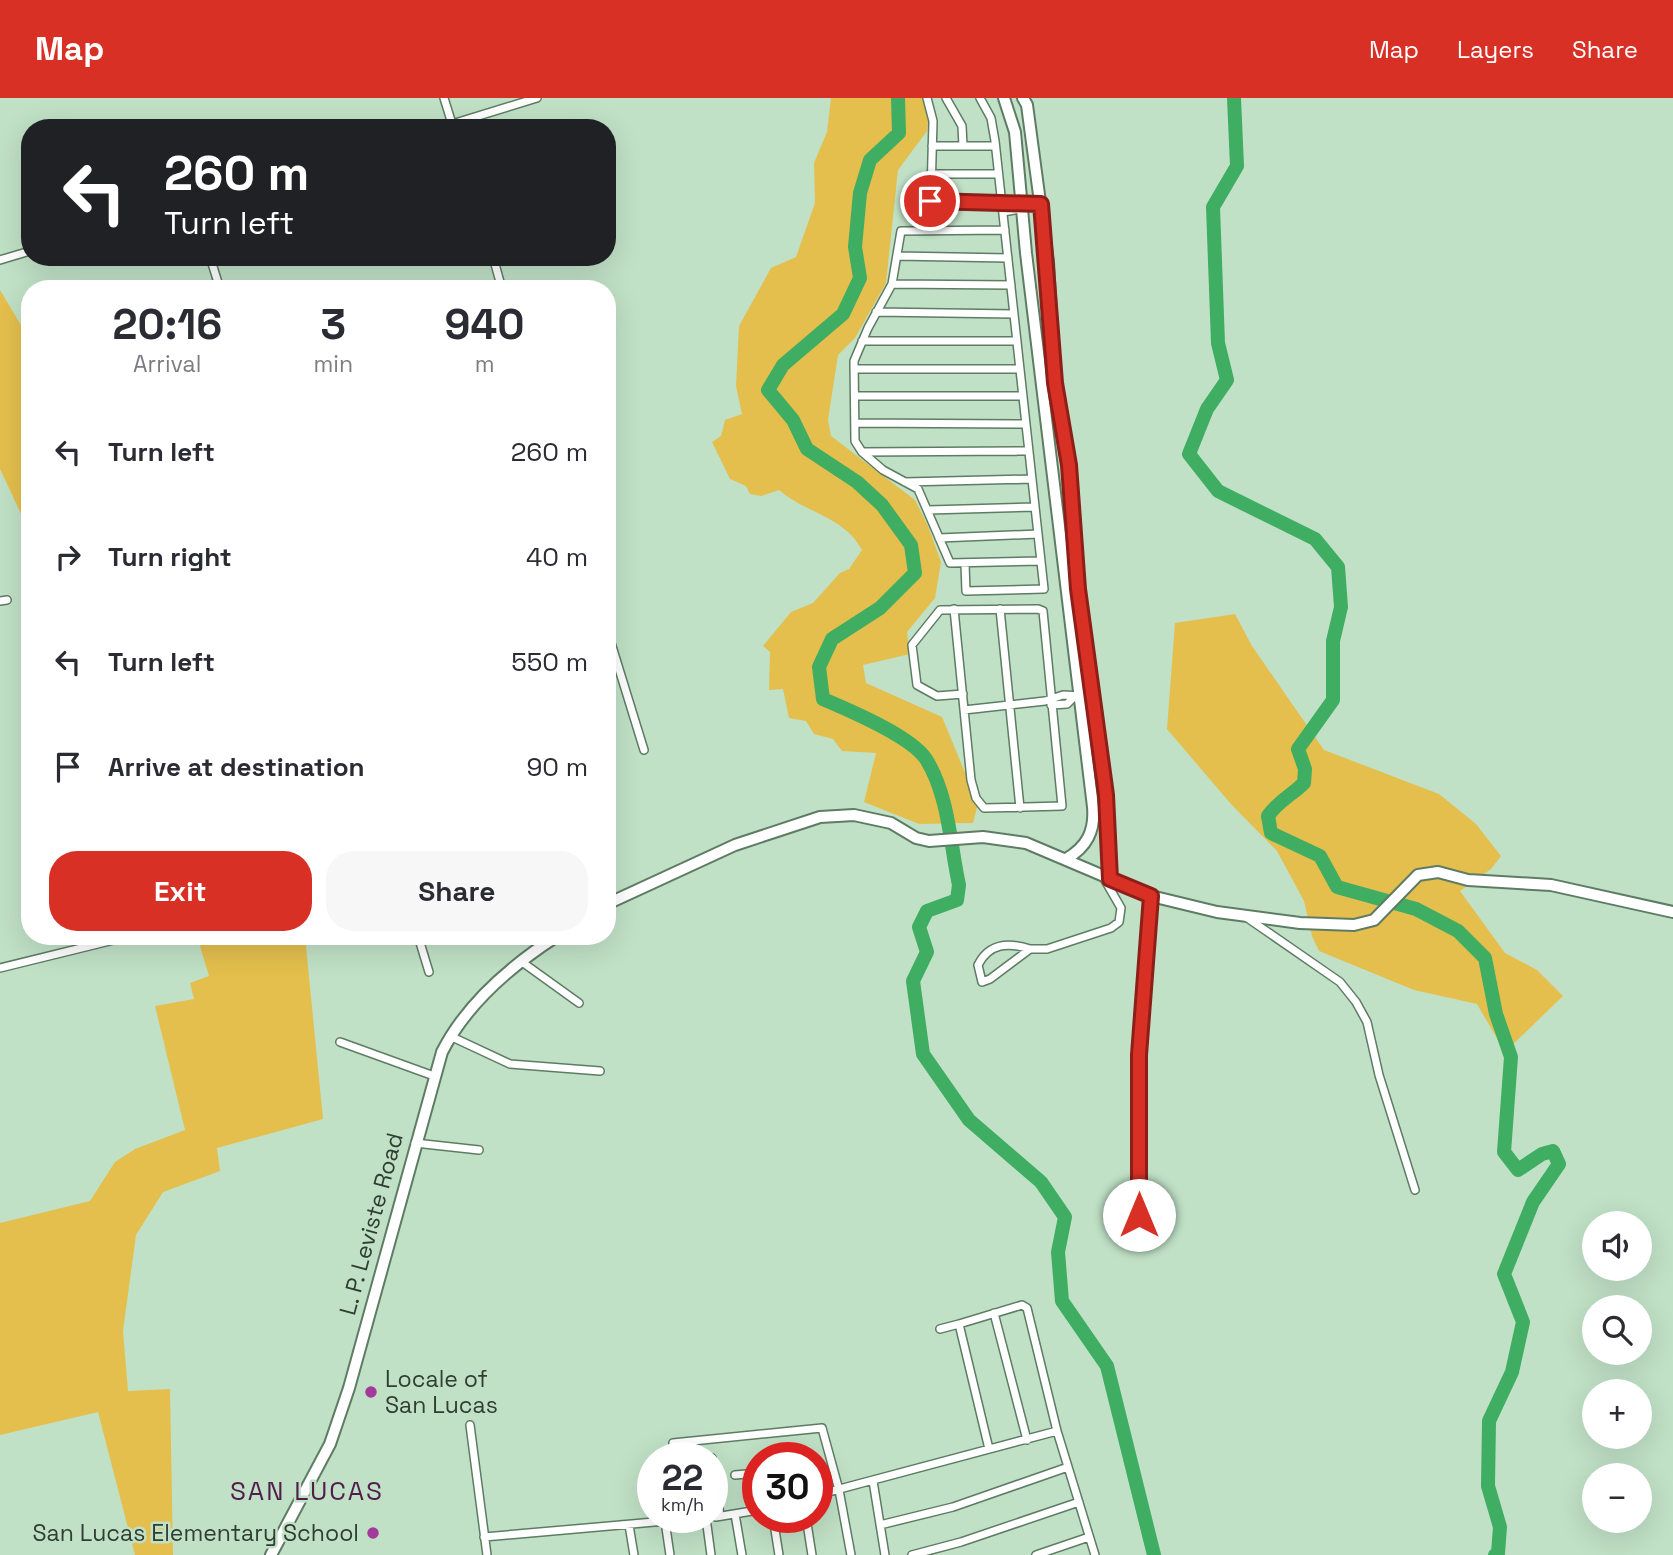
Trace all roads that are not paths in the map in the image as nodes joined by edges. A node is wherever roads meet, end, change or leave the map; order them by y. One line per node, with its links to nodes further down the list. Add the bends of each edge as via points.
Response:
1 (444, 98): 9 (street)
2 (537, 98): 10 (street)
3 (927, 98): 8 (street)
4 (946, 98): 8 (street); 12 (street, via 962,126)
5 (980, 98): 13 (street, via 991,118)
6 (1003, 98): 19 (main road, via 1015,132)
7 (1023, 98): 17 (main road)
8 (930, 107): 11 (street)
9 (450, 119)
10 (473, 119)
11 (932, 146): 12 (street); 15 (street)
12 (963, 146): 13 (street)
13 (995, 146): 14 (street)
14 (998, 173): 15 (street); 18 (street)
15 (930, 174): 16 (street)
16 (930, 201): 18 (street); 20 (street)
17 (1041, 204): 19 (street); 52 (main road, via 1055,383 1069,465)
18 (1002, 206): 19 (street); 21 (street)
19 (1021, 206): 53 (main road)
20 (930, 229): 21 (street); 23 (street, via 901,231)
21 (1004, 230): 24 (street)
22 (21, 254): 25 (street)
23 (897, 256): 24 (street); 26 (street)
24 (1008, 258): 27 (street)
25 (0, 260)
26 (892, 285): 27 (street); 28 (street)
27 (1011, 285): 29 (street)
28 (876, 312): 29 (street); 30 (street)
29 (1014, 314): 31 (street)
30 (862, 341): 31 (street); 32 (street)
31 (1017, 341): 33 (street)
32 (855, 369): 33 (street); 34 (street)
33 (1020, 369): 35 (street)
34 (855, 396): 35 (street); 36 (street)
35 (1023, 396): 37 (street)
36 (855, 423): 37 (street); 39 (street, via 855,441)
37 (1026, 424): 38 (street)
38 (1029, 451): 39 (street); 40 (street)
39 (862, 452): 41 (street)
40 (1032, 479): 41 (street); 42 (street)
41 (904, 482): 43 (street, via 918,489)
42 (1035, 507): 43 (street); 44 (street)
43 (928, 510): 45 (street)
44 (1038, 534): 45 (street); 46 (street)
45 (939, 538): 47 (street, via 948,562)
46 (1041, 561): 47 (street); 47 (street, via 1044,588 1040,592 966,591)
47 (965, 564)
48 (1000, 609): 49 (street); 54 (street, via 1043,611); 55 (street)
49 (954, 610): 51 (street); 51 (street, via 940,610 912,645 917,685 937,696)
50 (616, 659): 58 (street)
51 (962, 694): 57 (street)
52 (1092, 695): 53 (street); 61 (main road)
53 (1075, 697): 54 (street); 56 (street); 60 (main road)
54 (1048, 699): 55 (street); 56 (street)
55 (1010, 705): 57 (street); 59 (street)
56 (1053, 706): 59 (street, via 1063,804)
57 (964, 710): 59 (street, via 976,798 984,808)
58 (644, 750)
59 (1020, 808)
60 (1094, 827): 61 (main road); 62 (main road, via 1087,841)
61 (1108, 827): 63 (main road)
62 (1066, 859): 63 (main road); 65 (main road, via 1002,838 963,836 929,841 891,823 834,815 735,845)
63 (1106, 877): 64 (main road); 71 (street, via 1121,908 1119,922 1053,948)
64 (1151, 896): 67 (main road); 83 (street, via 1139,1055)
65 (616, 900)
66 (1673, 912): 67 (main road, via 1587,891 1468,880 1438,872 1418,875 1380,917 1343,925)
67 (1246, 916): 82 (street, via 1340,982 1356,1002 1367,1022)
68 (93, 945): 73 (street)
69 (421, 945): 74 (street)
70 (545, 945): 72 (main road, L. P. Leviste Road)
71 (1030, 949): 71 (street, via 1009,945 991,949 978,965 979,979 990,979)
72 (522, 962): 75 (street); 76 (main road, L. P. Leviste Road, via 494,985)
73 (0, 968)
74 (429, 972)
75 (579, 1003)
76 (450, 1036): 78 (street, via 519,1066); 79 (main road, L. P. Leviste Road)
77 (340, 1042): 79 (street)
78 (600, 1071)
79 (434, 1076): 80 (main road, L. P. Leviste Road)
80 (415, 1143): 81 (street); 112 (main road, L. P. Leviste Road, via 330,1444)
81 (479, 1150)
82 (1415, 1190)
83 (1139, 1215)
84 (994, 1313): 85 (street); 88 (street, via 1022,1305 1027,1308); 90 (street)
85 (959, 1324): 86 (street); 92 (street)
86 (940, 1329)
87 (470, 1425): 111 (street)
88 (1058, 1432): 90 (street); 93 (street)
89 (710, 1440): 91 (street); 97 (street, via 822,1428)
90 (1027, 1440): 92 (street)
91 (686, 1442)
92 (989, 1450): 96 (street)
93 (1068, 1467): 99 (street); 105 (street, via 953,1507)
94 (735, 1475): 95 (street)
95 (742, 1475)
96 (873, 1480): 97 (street); 105 (street)
97 (839, 1490): 98 (street); 120 (street)
98 (833, 1491)
99 (1079, 1502): 110 (street); 122 (street)
100 (742, 1513): 101 (street)
101 (735, 1514): 102 (street); 117 (street)
102 (728, 1515)
103 (637, 1524): 104 (street)
104 (629, 1525): 111 (street); 114 (street)
105 (880, 1525): 121 (street)
106 (667, 1533): 115 (street)
107 (712, 1533): 116 (street)
108 (776, 1533): 118 (street)
109 (809, 1533): 119 (street)
110 (1089, 1536): 123 (street); 124 (street)
111 (484, 1537): 113 (street)
112 (271, 1555)
113 (487, 1555)
114 (634, 1555)
115 (670, 1555)
116 (711, 1555)
117 (742, 1555)
118 (779, 1555)
119 (812, 1555)
120 (850, 1555)
121 (885, 1555)
122 (912, 1555)
123 (1036, 1555)
124 (1095, 1555)

